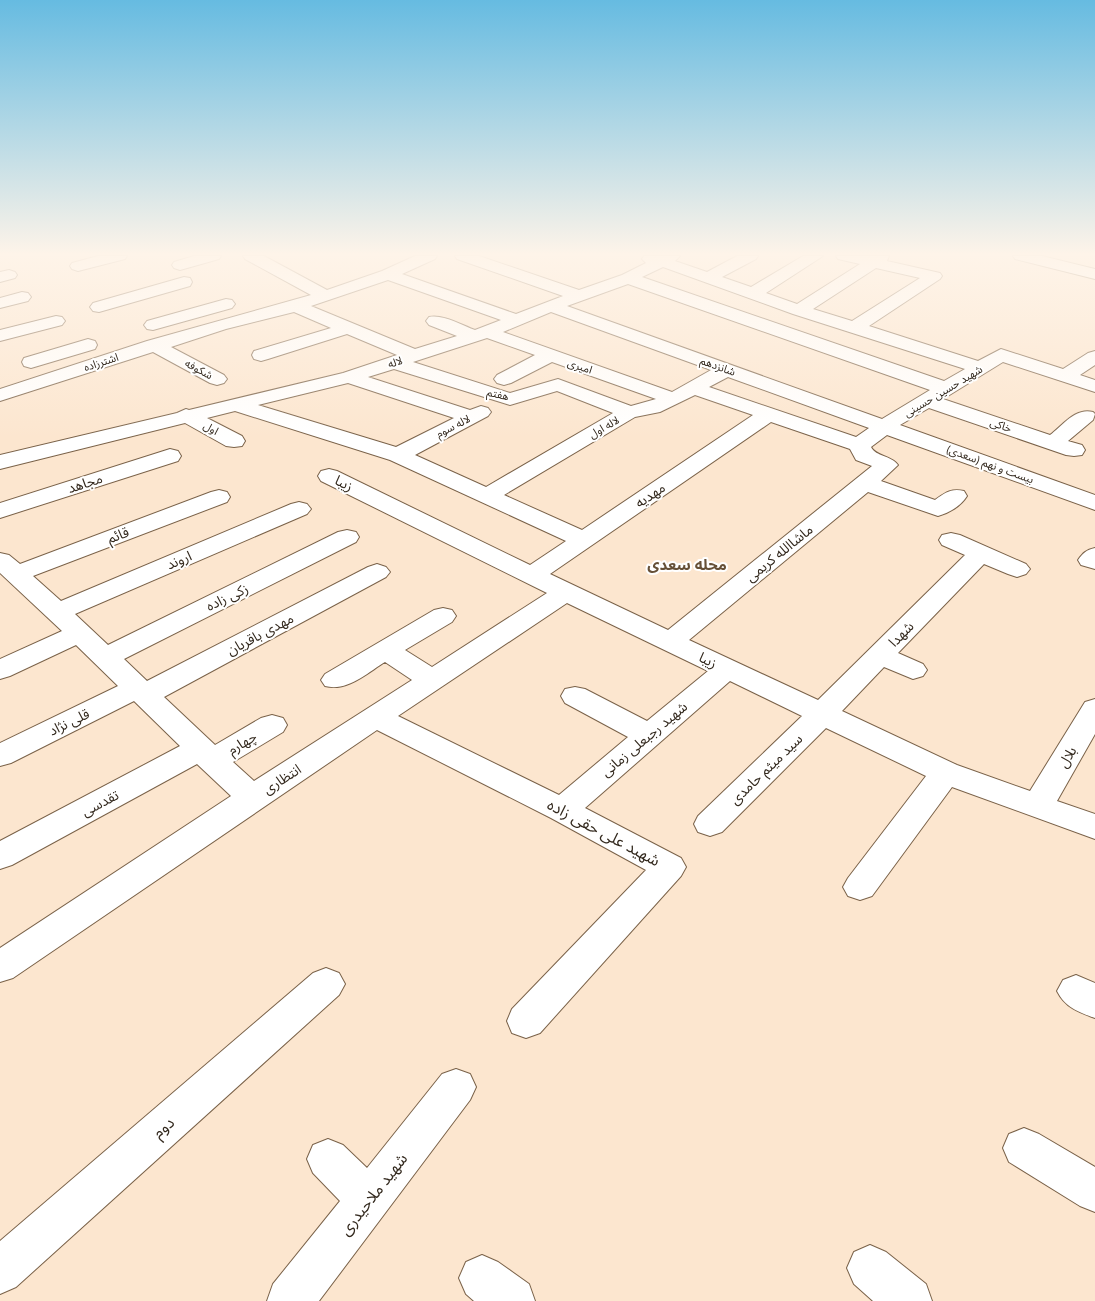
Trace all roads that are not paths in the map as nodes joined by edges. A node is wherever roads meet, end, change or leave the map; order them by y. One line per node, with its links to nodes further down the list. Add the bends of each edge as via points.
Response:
1 (180, 317): 14 (street)
2 (204, 317): 15 (street)
3 (255, 317): 15 (street, اشترزاده)
4 (321, 317): 16 (street)
5 (508, 317): 11 (street)
6 (525, 317): 11 (street, لاله)
7 (583, 317): 30 (street, شانزدهم)
8 (740, 317): 38 (street)
9 (820, 317): 17 (street)
10 (871, 317): 17 (street)
11 (517, 320): 19 (street, لاله)
12 (56, 321): 20 (street)
13 (435, 321): 19 (street)
14 (153, 325)
15 (220, 326): 22 (street, اشترزاده)
16 (349, 328): 23 (street); 25 (street)
17 (854, 328): 31 (street)
18 (70, 333): 21 (street)
19 (481, 334): 24 (street, امیری); 25 (street, لاله)
20 (0, 336)
21 (88, 345): 27 (street); 28 (street)
22 (154, 345): 27 (street, اشترزاده); 34 (street, شکوفه)
23 (261, 355)
24 (550, 355): 35 (street); 41 (street, امیری)
25 (415, 356): 29 (street, لاله)
26 (1095, 357): 32 (street)
27 (110, 359): 39 (street, اشترزاده)
28 (31, 362)
29 (395, 362): 33 (street, لاله); 40 (street, هفتم)
30 (723, 363): 37 (street, لاله اول); 49 (street, شانزدهم)
31 (981, 368): 32 (street, شهید حسین حسینی, via 1001,356); 38 (street, شهید حسین حسینی)
32 (1065, 376): 36 (street, شهید حسین حسینی)
33 (349, 377): 43 (street, لاله); 48 (street)
34 (217, 379)
35 (504, 379)
36 (1095, 386)
37 (693, 388): 41 (street, لاله اول); 45 (street)
38 (947, 388): 42 (street, شهید حسین حسینی)
39 (0, 395)
40 (510, 399): 44 (street, هفتم, via 558,385); 48 (street, لاله سوم)
41 (674, 399): 44 (street, لاله اول, via 653,408)
42 (927, 400): 49 (street, شهید حسین حسینی); 51 (street, خاکی)
43 (233, 404): 46 (street, لاله); 54 (street)
44 (629, 412): 59 (street, لاله اول)
45 (769, 414): 52 (street); 66 (street, مهدیه)
46 (186, 415): 50 (street, اول); 56 (street, لاله)
47 (1086, 416): 51 (street)
48 (471, 417): 54 (street, لاله سوم)
49 (885, 426): 52 (street, شهید حسین حسینی); 62 (street, بیست و نهم (سعدی))
50 (234, 441)
51 (1053, 443): 53 (street, خاکی)
52 (859, 445): 58 (street, ماشاالله کریمی, via 864,455 887,465)
53 (1074, 450)
54 (398, 455): 59 (street)
55 (170, 456): 64 (street, مجاهد)
56 (0, 462)
57 (329, 476): 74 (street, زیبا)
58 (864, 483): 60 (street, via 938,509); 79 (street, ماشاالله کریمی)
59 (486, 496): 66 (street)
60 (956, 496)
61 (219, 497): 71 (street, قائم)
62 (1095, 503)
63 (299, 509): 76 (street, اروند)
64 (0, 511)
65 (347, 537): 82 (street, زکی زاده)
66 (584, 540): 74 (street, مهدیه)
67 (951, 540): 68 (street)
68 (981, 553): 72 (street); 81 (street, شهدا)
69 (1095, 555): 70 (street, via 1090,560)
70 (1095, 562)
71 (8, 567): 76 (street)
72 (1018, 570)
73 (377, 572): 88 (street, مهدی باقریان)
74 (532, 575): 75 (street, زیبا)
75 (566, 592): 79 (street, زیبا); 87 (street, انتظاری)
76 (58, 612): 78 (street)
77 (443, 616): 80 (street)
78 (79, 633): 82 (street); 84 (street)
79 (670, 642): 83 (street, زیبا)
80 (385, 650): 86 (street); 87 (street)
81 (880, 655): 85 (street); 91 (street, شهدا)
82 (106, 657): 88 (street)
83 (727, 669): 91 (street, زیبا); 94 (street, شهید رجبعلی زمانی)
84 (0, 670)
85 (913, 670)
86 (335, 680)
87 (432, 680): 92 (street, انتظاری)
88 (141, 692): 95 (street); 96 (street, قلی نژاد)
89 (575, 696): 94 (street)
90 (1095, 710): 99 (street, بلال)
91 (822, 714): 97 (street, زیبا); 101 (street, سید میثم حامدی)
92 (377, 718): 98 (street, انتظاری); 100 (street, شهید علی حقی زاده)
93 (272, 725): 95 (street, چهارم)
94 (649, 735): 100 (street, شهید رجبعلی زمانی)
95 (206, 755): 98 (street); 103 (street, تقدسی)
96 (0, 756)
97 (946, 773): 99 (street, زیبا); 104 (street)
98 (252, 798): 105 (street, انتظاری)
99 (1038, 804): 102 (street, زیبا)
100 (562, 810): 107 (street, شهید علی حقی زاده, via 669,866)
101 (710, 824)
102 (1095, 826)
103 (0, 856)
104 (860, 887)
105 (0, 967)
106 (326, 984): 114 (street, دوم)
107 (526, 1021)
108 (456, 1087): 112 (street, شهید ملاحیدری)
109 (1024, 1148): 111 (street)
110 (328, 1159): 112 (street)
111 (1095, 1191)
112 (369, 1200): 115 (street, شهید ملاحیدری)
113 (870, 1268): 116 (street)
114 (0, 1271)
115 (290, 1301)
116 (909, 1301)

